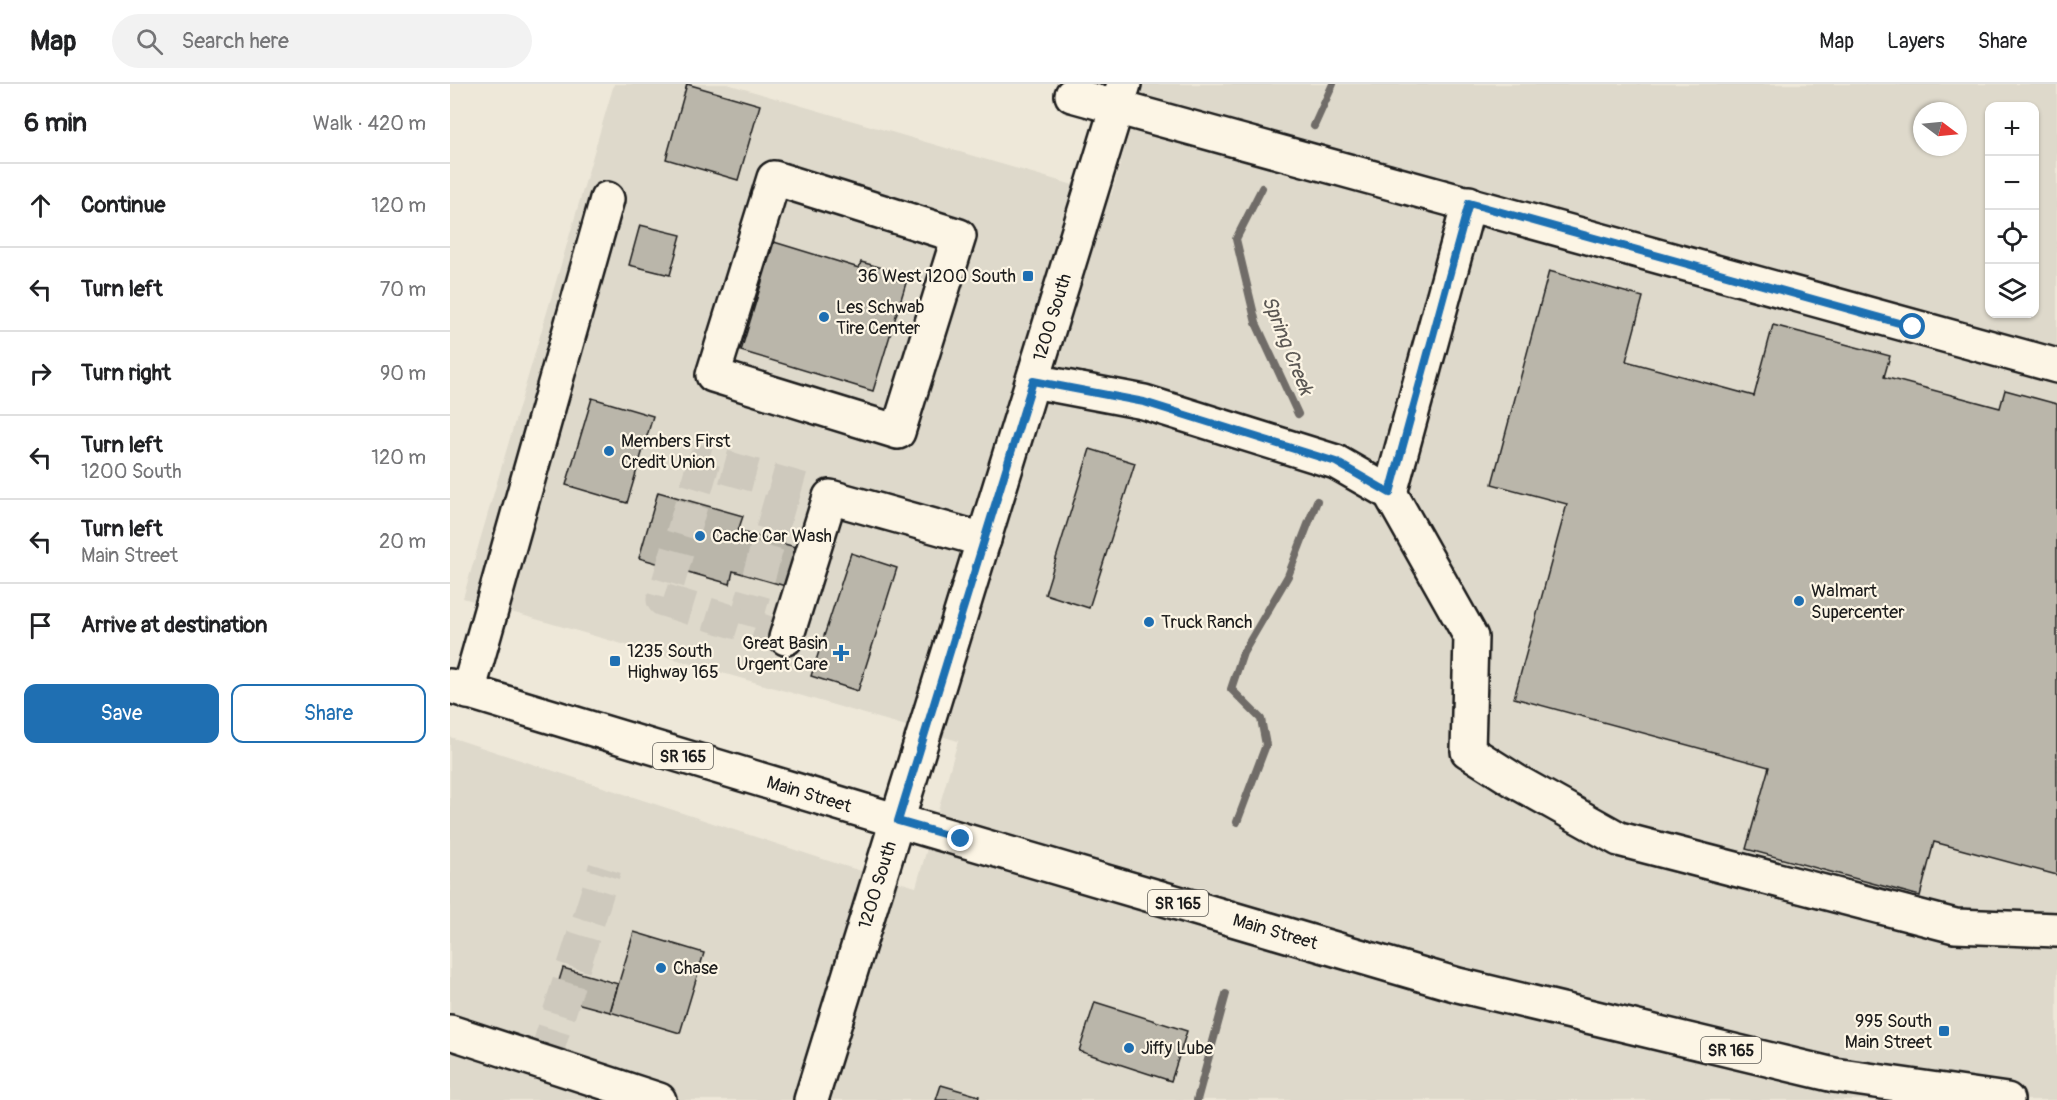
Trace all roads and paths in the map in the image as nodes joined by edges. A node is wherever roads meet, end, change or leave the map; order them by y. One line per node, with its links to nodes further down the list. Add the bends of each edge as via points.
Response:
1 (1072, 95): 2 (main road)
2 (1120, 96): 5 (main road); 7 (main road, 1200 South)
3 (774, 178): 3 (main road, via 712,375 898,432 959,236)
4 (607, 199): 11 (main road)
5 (1469, 203): 6 (main road); 8 (main road)
6 (2057, 366)
7 (1033, 381): 8 (main road, via 1144,402 1336,462); 9 (main road, 1200 South)
8 (1390, 493): 13 (main road, via 1471,637 1468,751 1618,839 1955,926)
9 (984, 540): 10 (main road, via 831,497); 12 (main road, 1200 South)
10 (786, 638)
11 (459, 689): 12 (main road, Main Street / SR 165)
12 (898, 821): 16 (main road, 1200 South); 17 (main road, Main Street / SR 165, via 1458,985 1834,1075)
13 (2057, 930)
14 (450, 1032): 15 (main road)
15 (659, 1100)
16 (811, 1100)
17 (2007, 1100)

